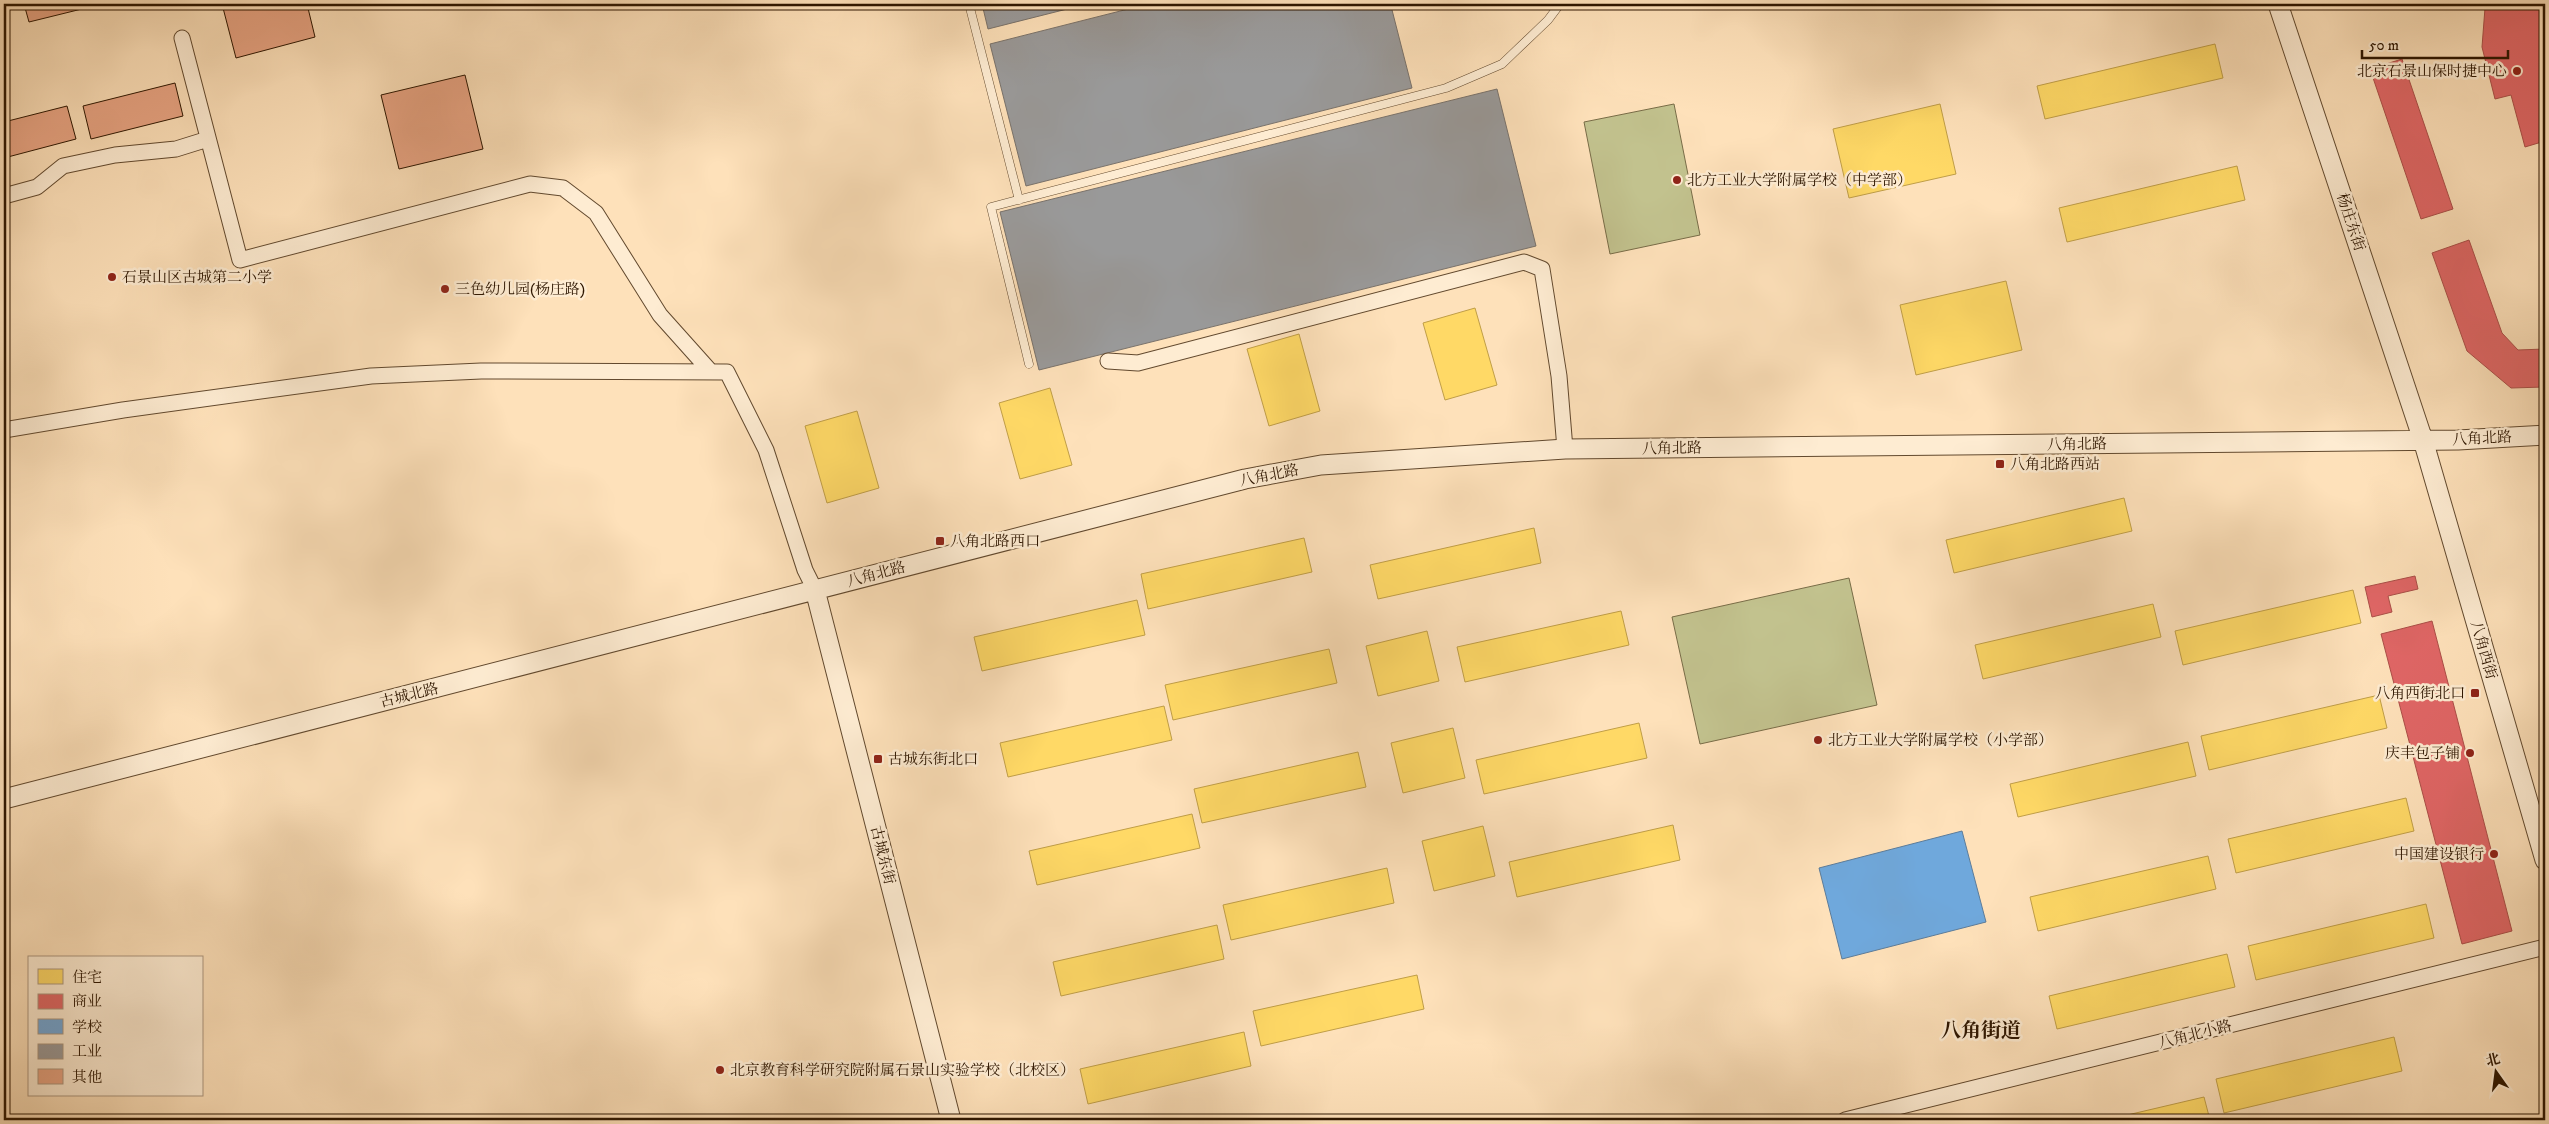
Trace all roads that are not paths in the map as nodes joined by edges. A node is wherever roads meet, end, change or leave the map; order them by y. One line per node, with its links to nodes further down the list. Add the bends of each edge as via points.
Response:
1 (969, 4): 7 (lane)
2 (1560, 4): 7 (lane, via 1502,64 1446,88)
3 (2278, 4): 13 (street, 杨庄东街)
4 (182, 38): 5 (street)
5 (208, 139): 6 (street, via 176,149 115,154 63,166 37,187); 10 (street, via 240,260 530,184 563,188 596,213 660,315)
6 (4, 196)
7 (1019, 200): 9 (lane, via 991,207)
8 (1108, 361): 14 (street, via 1138,362 1524,262 1542,269 1559,376)
9 (1029, 364)
10 (711, 372): 11 (street, via 481,371 372,376 123,410); 15 (street, via 727,372 766,450 805,570)
11 (4, 430)
12 (2545, 435): 13 (street, 八角北路)
13 (2423, 440): 14 (street, 八角北路); 17 (street, 八角西街)
14 (1565, 449): 15 (street, 八角北路, via 1321,465 1245,478)
15 (815, 590): 16 (street, 古城北路); 19 (street, 古城东街)
16 (4, 799)
17 (2545, 860)
18 (2545, 947): 20 (street, 八角北小路)
19 (952, 1120)
20 (1845, 1120)

